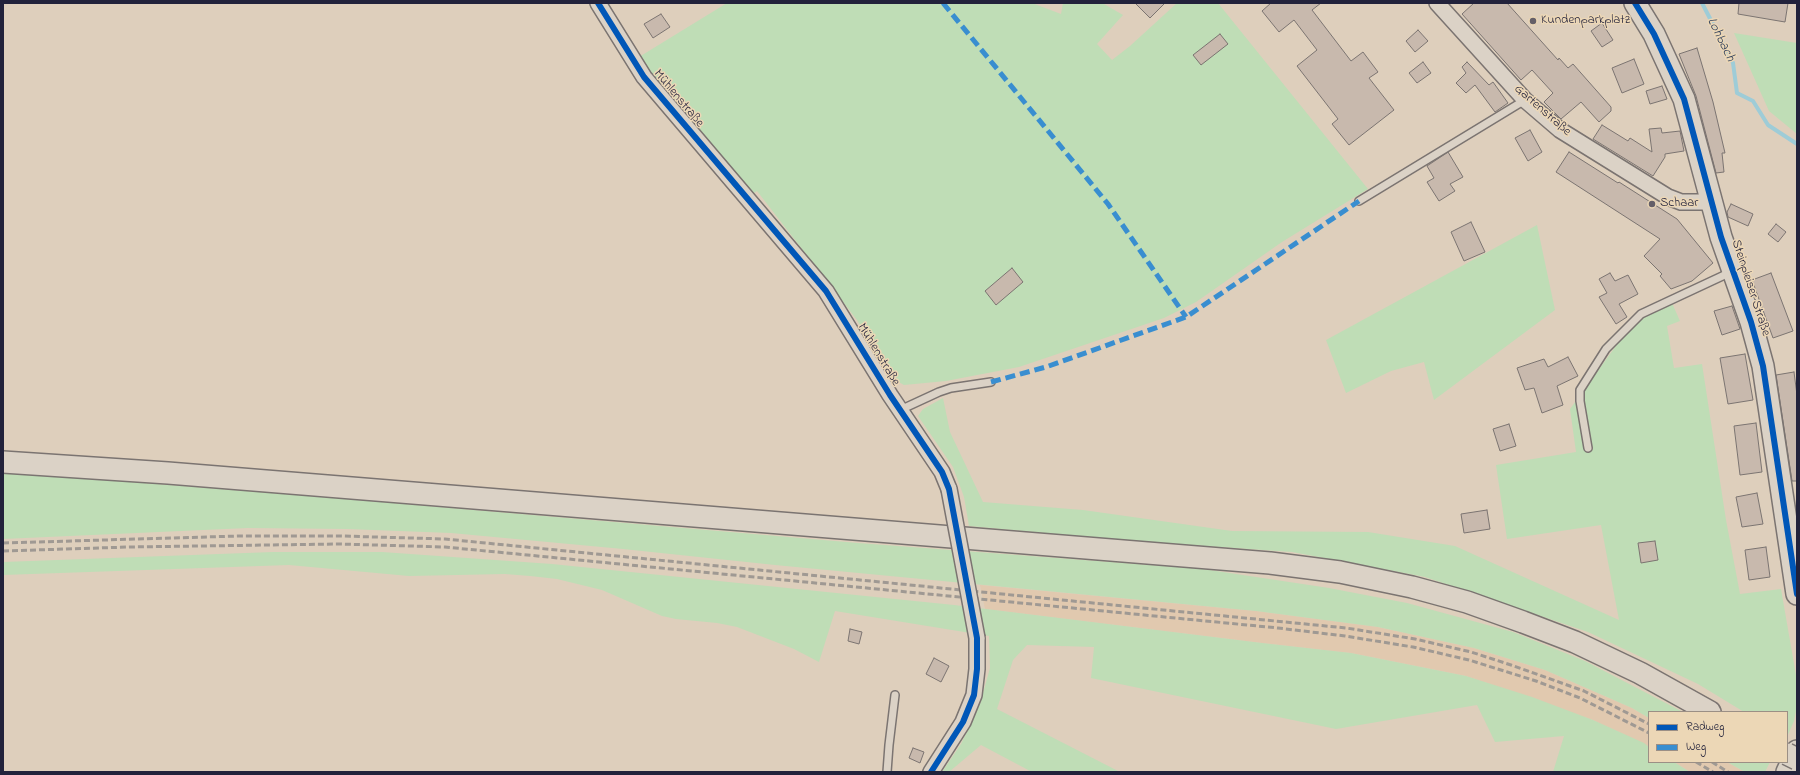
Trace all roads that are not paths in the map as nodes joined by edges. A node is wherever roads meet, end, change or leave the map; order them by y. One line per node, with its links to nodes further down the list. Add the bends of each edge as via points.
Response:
1 (598, 3): 9 (street, Mühlenstraße, via 644,77 826,291)
2 (1437, 3): 4 (street, Gartenstraße)
3 (1635, 3): 6 (main road, Steinpleiser Straße, via 1654,34 1684,99)
4 (1525, 100): 5 (lane); 6 (street, Gartenstraße, via 1560,130 1668,197 1681,202)
5 (1359, 201)
6 (1712, 202): 7 (main road, Steinpleiser Straße)
7 (1733, 271): 10 (lane, via 1641,314 1606,349 1580,390); 12 (main road, Steinpleiser Straße, via 1763,366)
8 (991, 382): 9 (lane, via 951,388)
9 (900, 410): 20 (street, Mühlenstraße, bridge, via 942,472 949,489 977,638 974,695 963,722)
10 (1588, 448)
11 (3, 462): 15 (main road, via 1262,562 1340,572 1467,602 1523,622 1575,642)
12 (1795, 568): 13 (main road, Steinpleiser Straße)
13 (1797, 594)
14 (895, 695): 19 (lane)
15 (1708, 711)
16 (1797, 751): 21 (main road)
17 (1788, 754): 18 (main road, bridge)
18 (1797, 759)
19 (887, 772)
20 (931, 772)
21 (1787, 772)

